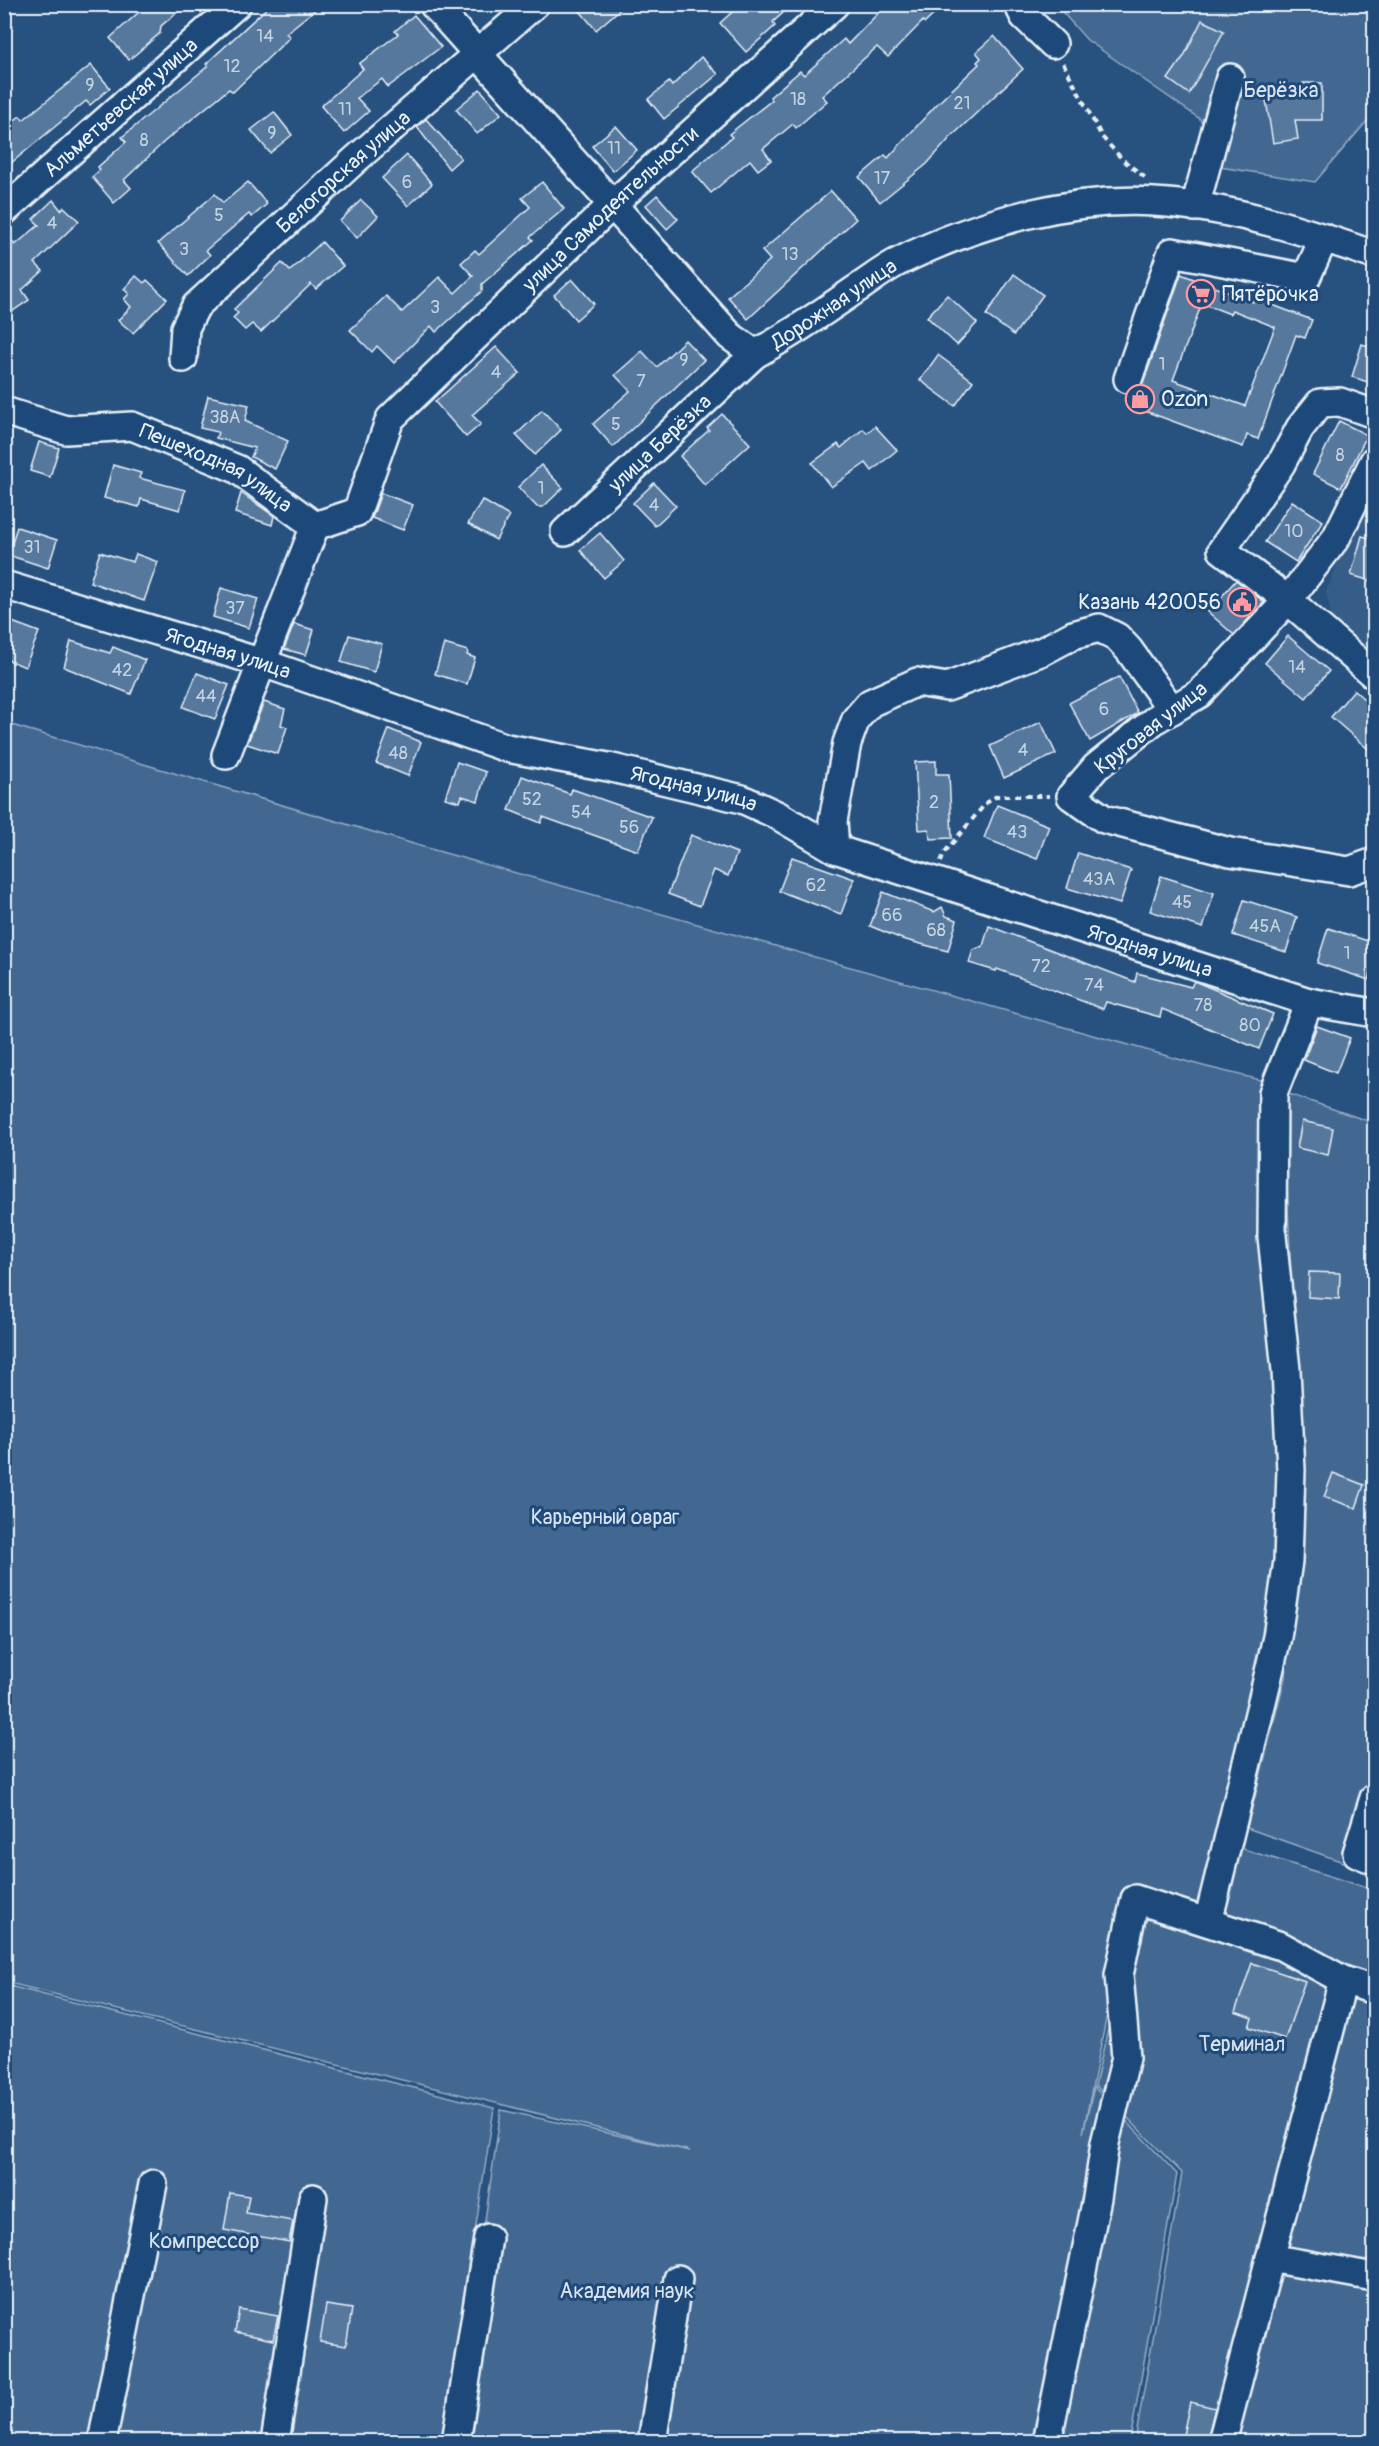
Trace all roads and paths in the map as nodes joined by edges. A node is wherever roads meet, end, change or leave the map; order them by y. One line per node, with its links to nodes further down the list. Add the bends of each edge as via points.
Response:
1 (237, 4): 12 (street, Альметьевская улица)
2 (434, 4): 7 (street, Дорожная улица)
3 (534, 4): 7 (street, Белогорская улица)
4 (835, 4): 10 (street, улица Самодеятельности)
5 (1018, 4): 6 (street, via 1024,16)
6 (1053, 44): 9 (path, via 1102,138)
7 (478, 55): 10 (street, Дорожная улица); 16 (street, Белогорская улица, via 356,159 196,306 185,328)
8 (1230, 78): 11 (street)
9 (1150, 182)
10 (613, 204): 15 (street, Дорожная улица, via 730,336); 21 (street, улица Самодеятельности, via 390,419 357,512)
11 (1195, 207): 13 (street, Дорожная улица, via 1221,210); 15 (street, Дорожная улица, via 1125,202 1067,207 992,222 894,264)
12 (4, 211)
13 (1324, 238): 14 (street, Дорожная улица); 17 (street, via 1306,278 1172,252)
14 (1374, 255)
15 (755, 354): 22 (street, улица Берёзка)
16 (183, 358)
17 (1128, 379)
18 (4, 411): 21 (street, Пешеходная улица, via 66,430 132,426 237,469)
19 (1374, 414): 24 (street, via 1340,402 1320,404 1300,428 1281,464 1222,550)
20 (1374, 461): 24 (street, Круговая улица, via 1336,538)
21 (315, 526): 25 (street)
22 (565, 532)
23 (4, 585): 25 (street, Ягодная улица)
24 (1288, 600): 26 (street); 27 (street, Круговая улица, via 1199,694)
25 (263, 663): 28 (street); 30 (street, Ягодная улица, via 507,748 608,767 742,800 777,815)
26 (1374, 675)
27 (1172, 710): 29 (street, Круговая улица, via 1096,768); 30 (street, via 1129,650 1117,637 1099,628 947,687 917,682 870,703 856,720 847,743 833,821)
28 (226, 755)
29 (1071, 796): 31 (street, via 1104,819 1230,852 1349,871); 32 (path, via 997,796 986,803 944,853)
30 (835, 849): 32 (street, Ягодная улица)
31 (1374, 862)
32 (935, 882): 33 (street, Ягодная улица)
33 (1309, 1002): 34 (street, Ягодная улица); 37 (street, via 1273,1093 1272,1236 1286,1370 1291,1470 1288,1561 1266,1685)
34 (1374, 1013)
35 (1374, 1798): 36 (street, via 1357,1853)
36 (1374, 1860)
37 (1208, 1923): 38 (street, via 1281,1946); 50 (street, via 1135,1899 1119,1974 1126,2057 1105,2143)
38 (1343, 1980): 39 (street); 43 (street)
39 (1374, 1990)
40 (153, 2184): 46 (street)
41 (313, 2198): 47 (street)
42 (488, 2238): 48 (street)
43 (1270, 2258): 44 (street); 51 (street)
44 (1374, 2277)
45 (678, 2279): 49 (street)
46 (102, 2442)
47 (275, 2442)
48 (456, 2442)
49 (652, 2442)
50 (1047, 2442)
51 (1222, 2442)

